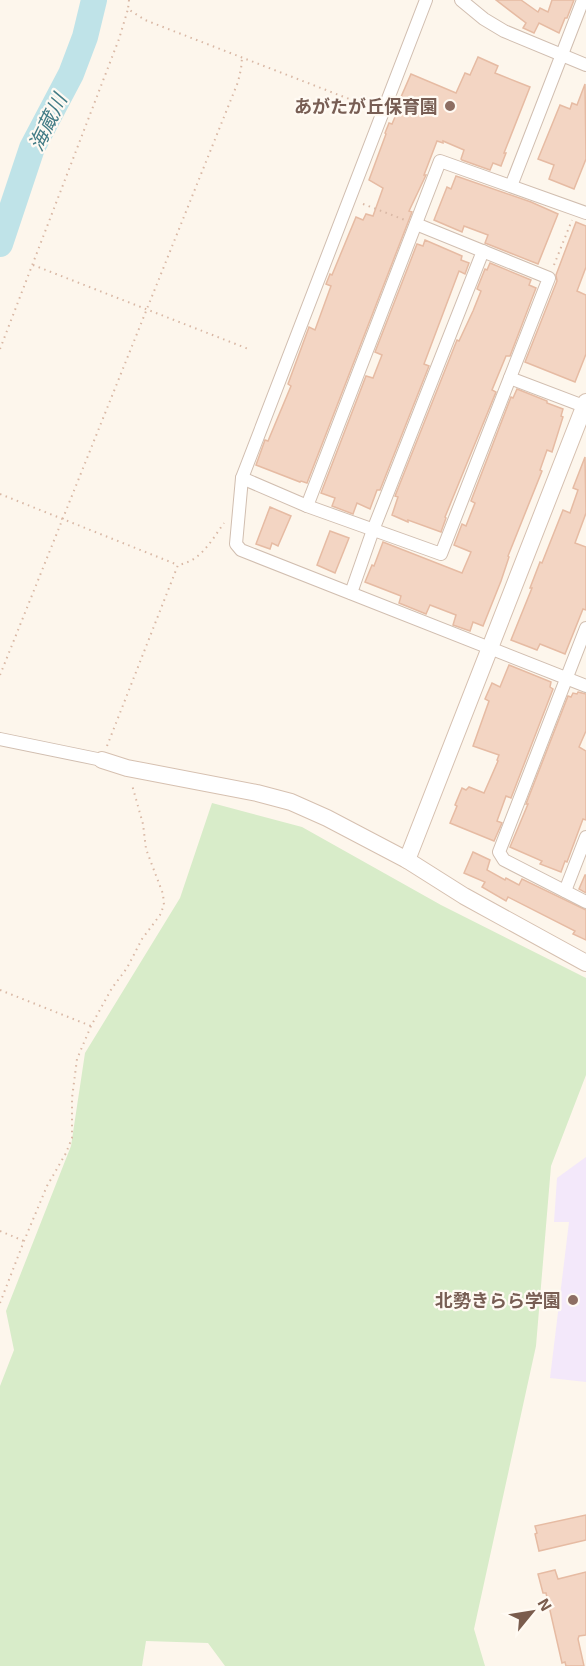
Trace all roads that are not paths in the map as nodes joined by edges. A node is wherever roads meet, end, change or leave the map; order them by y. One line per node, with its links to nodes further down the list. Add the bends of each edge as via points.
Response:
1 (426, 0): 12 (street)
2 (461, 0): 4 (street, via 504,31)
3 (583, 0): 4 (street)
4 (562, 56): 5 (street); 6 (street)
5 (586, 65)
6 (511, 186): 7 (street); 8 (street, via 440,161)
7 (581, 211)
8 (416, 224): 9 (street); 13 (street)
9 (483, 251): 10 (street, via 549,278); 14 (street)
10 (510, 378): 11 (street); 14 (street, via 441,554)
11 (585, 405): 17 (street)
12 (242, 478): 13 (street); 15 (street, via 236,544 242,550)
13 (307, 506): 14 (street)
14 (373, 530): 15 (street)
15 (351, 593): 17 (street)
16 (586, 628): 18 (street)
17 (490, 648): 18 (street); 23 (street)
18 (566, 678): 19 (street); 24 (street, via 499,852 504,861)
19 (586, 686)
20 (0, 739): 21 (street)
21 (102, 760): 23 (street, via 291,802)
22 (586, 837): 24 (street)
23 (406, 860): 26 (street)
24 (565, 891): 25 (street)
25 (586, 902)
26 (586, 963)

